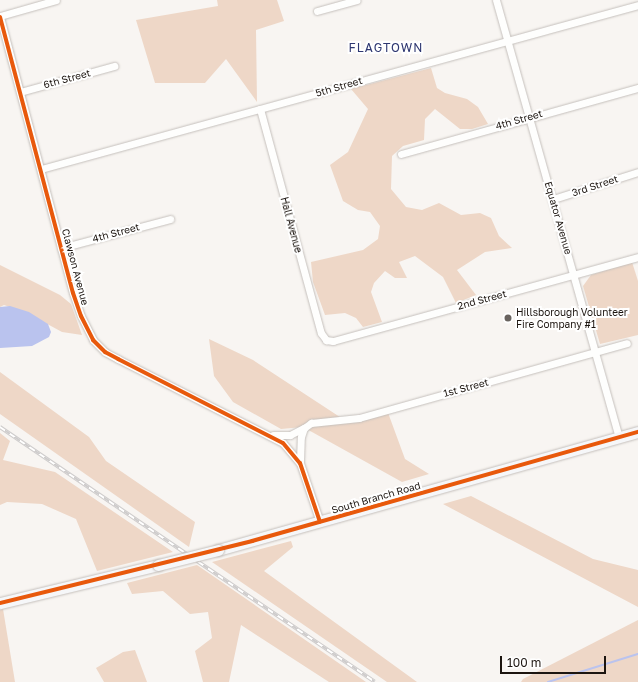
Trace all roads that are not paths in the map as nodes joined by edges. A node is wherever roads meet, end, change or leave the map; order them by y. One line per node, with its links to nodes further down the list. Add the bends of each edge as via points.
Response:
1 (56, 0): 6 (street)
2 (357, 0): 5 (street)
3 (496, 0): 7 (street, Equator Avenue)
4 (638, 5): 7 (street, 5th Street)
5 (317, 11)
6 (0, 16): 10 (street, Clawson Avenue)
7 (508, 41): 11 (street, 5th Street); 12 (street, Equator Avenue)
8 (114, 66): 10 (street, 6th Street)
9 (638, 88): 12 (street, 4th Street)
10 (20, 92): 14 (street, Clawson Avenue)
11 (260, 109): 14 (street, 5th Street); 21 (street, Hall Avenue, via 321,333)
12 (529, 118): 13 (street, 4th Street); 16 (street, Equator Avenue)
13 (401, 154)
14 (41, 169): 18 (street, Clawson Avenue)
15 (638, 172): 16 (street, 3rd Street)
16 (553, 199): 20 (street, Equator Avenue)
17 (170, 218): 18 (street, 4th Street)
18 (61, 248): 26 (street, Clawson Avenue, via 80,316 93,340 105,352)
19 (638, 257): 20 (street, 2nd Street)
20 (574, 275): 21 (street, 2nd Street, via 333,341); 23 (street, Equator Avenue)
21 (326, 340)
22 (627, 343): 23 (street, 1st Street)
23 (595, 352): 24 (street, 1st Street, via 359,418 318,420); 27 (street, Equator Avenue)
24 (304, 428): 26 (street, 1st Street, via 290,435); 28 (street, via 298,448)
25 (638, 432): 27 (street, South Branch Road)
26 (272, 435): 28 (street, Clawson Avenue, via 289,448)
27 (620, 437): 29 (street, South Branch Road)
28 (300, 463): 29 (street, Clawson Avenue)
29 (320, 522): 30 (street, South Branch Road, bridge, via 218,550)
30 (0, 603)

